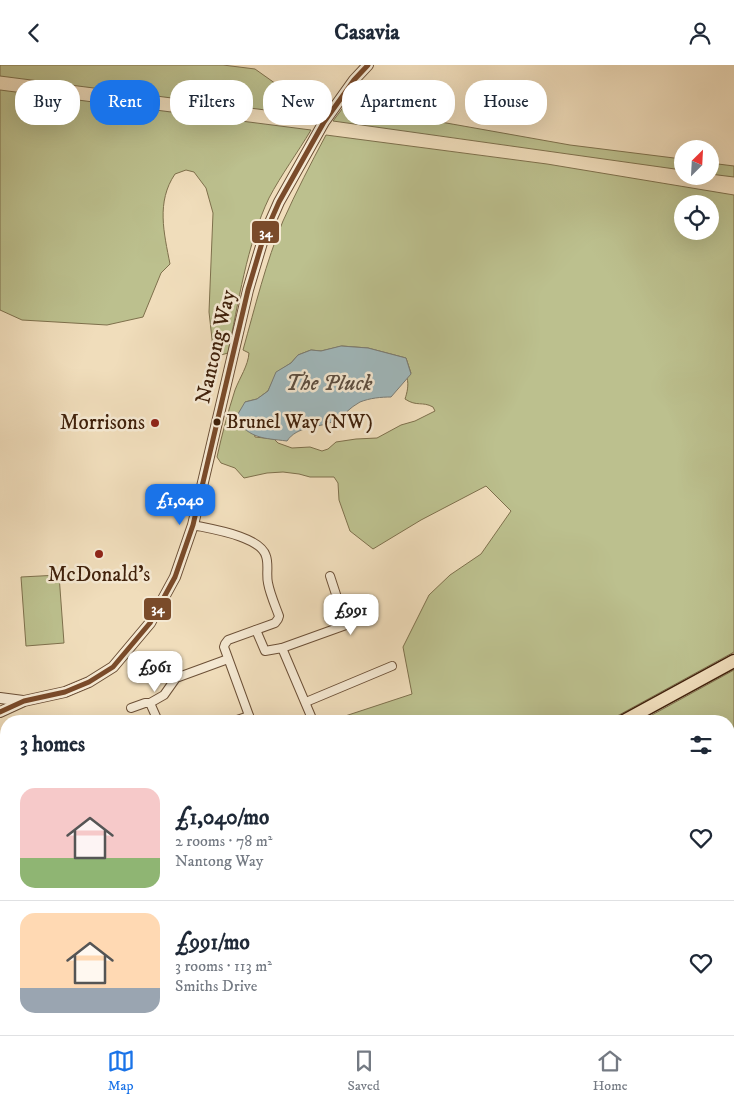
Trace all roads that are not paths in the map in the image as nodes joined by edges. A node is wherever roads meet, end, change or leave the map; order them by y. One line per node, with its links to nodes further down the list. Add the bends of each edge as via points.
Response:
1 (368, 65): 2 (street, Nantong Way, via 324,122 264,236 248,290)
2 (193, 525): 4 (street, via 231,534 264,551 268,583 278,619); 10 (street, Nantong Way, via 174,577 150,623 113,667 78,688)
3 (330, 576): 5 (street, via 346,625)
4 (256, 630): 5 (street, via 265,651); 6 (street, via 228,640 224,647)
5 (282, 647): 11 (street)
6 (228, 659): 12 (street, via 176,678 164,695); 16 (street)
7 (734, 661): 18 (main road)
8 (392, 666): 11 (street)
9 (0, 698): 10 (street, Nantong Way)
10 (24, 701): 14 (street, Nantong Way)
11 (306, 702): 17 (street)
12 (150, 703): 13 (street); 15 (street)
13 (132, 708)
14 (0, 711)
15 (155, 715)
16 (249, 715)
17 (311, 715)
18 (635, 715)

